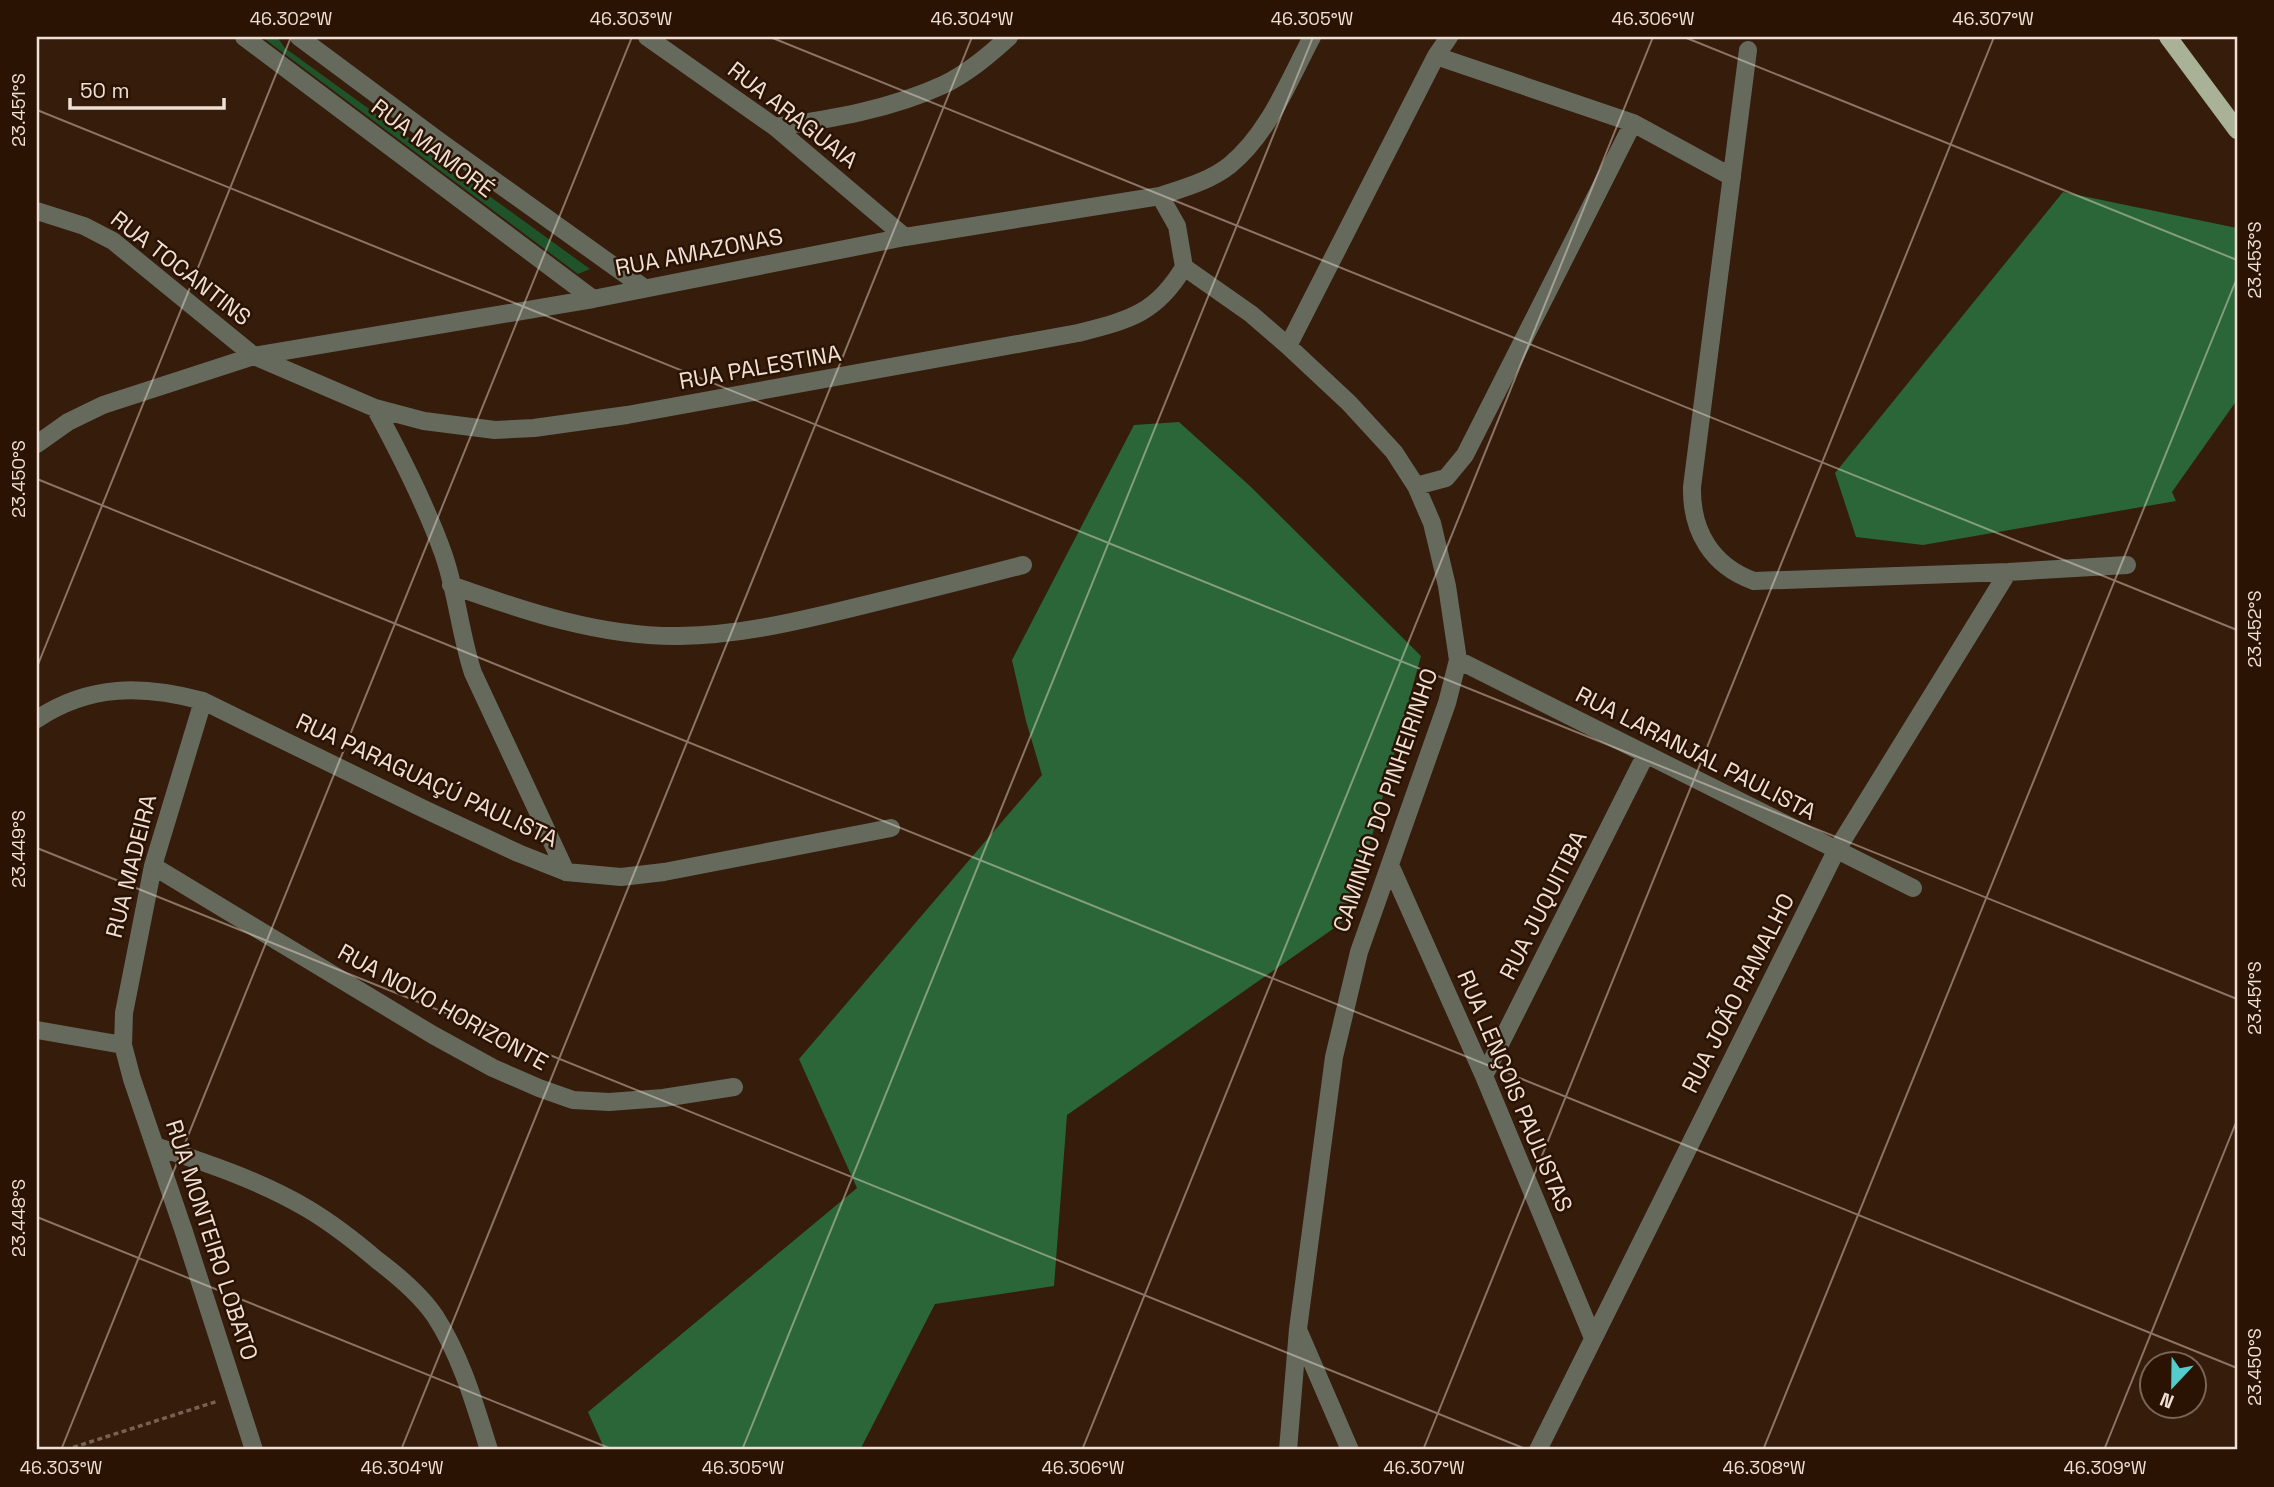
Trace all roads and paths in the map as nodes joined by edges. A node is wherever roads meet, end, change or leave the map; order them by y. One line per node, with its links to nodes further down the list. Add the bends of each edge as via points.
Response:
1 (244, 37): 19 (street, RUA MAMORÉ)
2 (299, 37): 18 (street, RUA MAMORÉ)
3 (647, 37): 11 (street, RUA ARAGUAIA)
4 (1009, 37): 11 (street, via 945,84 904,100)
5 (1312, 37): 14 (street, RUA AMAZONAS, via 1248,148 1198,183)
6 (1449, 37): 9 (street)
7 (2168, 37): 12 (main road)
8 (1748, 50): 13 (street)
9 (1436, 57): 10 (street); 20 (street)
10 (1633, 123): 13 (street); 24 (street, via 1465,456 1446,478)
11 (775, 127): 16 (street, RUA ARAGUAIA)
12 (2237, 130)
13 (1732, 177): 27 (street, via 1692,487 1694,517 1705,545 1726,568 1754,581)
14 (1160, 195): 16 (street, RUA AMAZONAS); 17 (street, via 1177,226)
15 (37, 211): 21 (street, RUA TOCANTINS, via 113,241)
16 (905, 237): 18 (street, RUA AMAZONAS)
17 (1184, 267): 20 (street, CAMINHO DO PINHEIRINHO); 22 (street, RUA PALESTINA, via 1162,298 1119,322 708,402 495,430 424,421)
18 (643, 287): 19 (street, RUA AMAZONAS)
19 (593, 299): 21 (street, RUA AMAZONAS)
20 (1288, 346): 24 (street, CAMINHO DO PINHEIRINHO, via 1394,452)
21 (254, 356): 22 (street, RUA PALESTINA); 23 (street, RUA AMAZONAS, via 103,405)
22 (375, 408): 28 (street, via 432,527)
23 (37, 444)
24 (1416, 486): 29 (street, CAMINHO DO PINHEIRINHO, via 1432,523)
25 (1023, 565): 28 (street, via 783,625 677,636 572,623)
26 (2127, 565): 27 (street)
27 (2008, 572): 34 (street, RUA JOÃO RAMALHO)
28 (451, 585): 37 (street, via 473,673)
29 (1458, 660): 32 (street, RUA LARANJAL PAULISTA); 35 (street, CAMINHO DO PINHEIRINHO)
30 (202, 702): 31 (street, RUA PARAGUAÇÚ PAULISTA, via 169,692 130,688 89,695); 36 (street, RUA MADEIRA); 37 (street, RUA PARAGUAÇÚ PAULISTA)
31 (37, 719)
32 (1645, 755): 34 (street, RUA LARANJAL PAULISTA); 41 (street, RUA JUQUITIBA)
33 (891, 828): 37 (street, RUA PARAGUAÇÚ PAULISTA, via 664,872 621,877)
34 (1836, 851): 38 (street, RUA LARANJAL PAULISTA); 45 (street, RUA JOÃO RAMALHO)
35 (1390, 865): 41 (street, RUA LENÇOIS PAULISTAS); 44 (street, CAMINHO DO PINHEIRINHO, via 1359,951 1334,1057)
36 (153, 866): 40 (street, RUA MADEIRA, via 124,1013); 42 (street, RUA NOVO HORIZONTE, via 433,1035 539,1088 573,1100 609,1102)
37 (566, 872)
38 (1913, 888)
39 (37, 1030): 40 (street)
40 (123, 1045): 43 (street, RUA MONTEIRO LOBATO)
41 (1484, 1076): 45 (street, RUA LENÇOIS PAULISTAS)
42 (734, 1087)
43 (155, 1146): 46 (street, RUA MONTEIRO LOBATO); 49 (street, via 254,1182 308,1209 404,1282 434,1316 454,1353)
44 (1298, 1329): 50 (street, CAMINHO DO PINHEIRINHO); 51 (street)
45 (1593, 1338): 52 (street, RUA JOÃO RAMALHO)
46 (237, 1395): 47 (path); 48 (street, RUA MONTEIRO LOBATO)
47 (65, 1450)
48 (254, 1450)
49 (489, 1450)
50 (1288, 1450)
51 (1350, 1450)
52 (1538, 1450)

